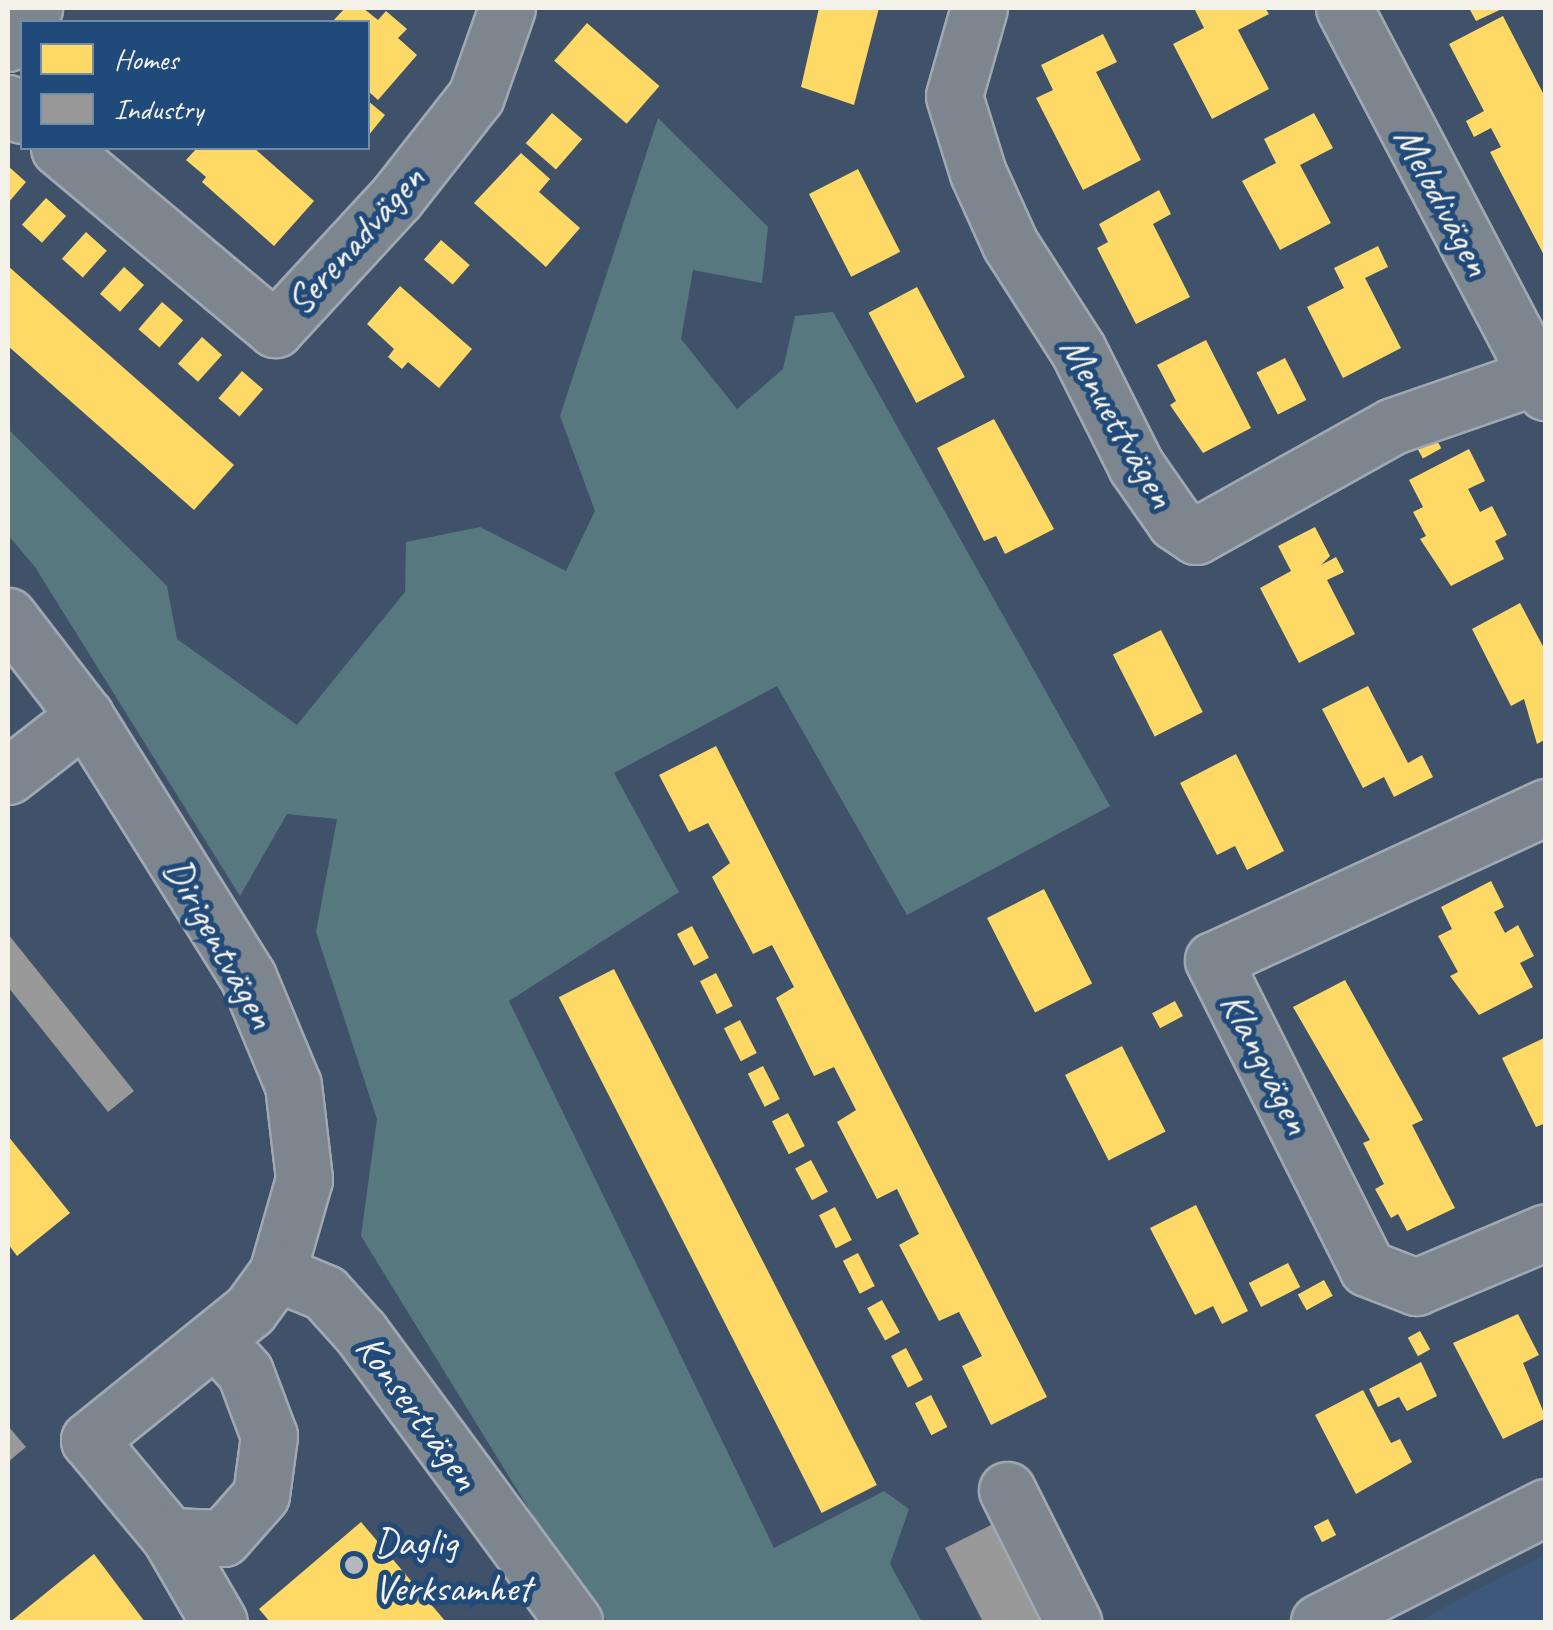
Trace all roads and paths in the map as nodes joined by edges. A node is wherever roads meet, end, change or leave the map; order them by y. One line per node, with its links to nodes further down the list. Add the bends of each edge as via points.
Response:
1 (507, 8): 4 (street, Serenadvägen, via 476,96 396,198 275,329)
2 (979, 8): 5 (street, Menuettvägen, via 954,96 978,173 1010,244 1078,350 1136,466 1176,522 1196,536 1393,426)
3 (1344, 8): 5 (street, Melodivägen)
4 (61, 150)
5 (1541, 384)
6 (8, 616): 7 (street, Dirigentvägen)
7 (85, 716): 8 (street); 11 (street, Dirigentvägen, via 248,977 293,1084 304,1179)
8 (8, 776)
9 (1546, 806): 10 (street, Klangvägen, via 1213,960 1367,1268 1416,1287)
10 (1546, 1232)
11 (277, 1273): 12 (street, Dirigentvägen); 17 (street, Konsertvägen, via 325,1293 361,1333)
12 (216, 1340): 15 (street, via 245,1372 269,1436 260,1495 223,1538); 15 (street, Dirigentvägen, via 89,1440)
13 (1006, 1490): 18 (street)
14 (1546, 1507): 19 (street)
15 (169, 1536): 16 (street)
16 (200, 1616)
17 (574, 1622)
18 (1074, 1622)
19 (1319, 1622)

